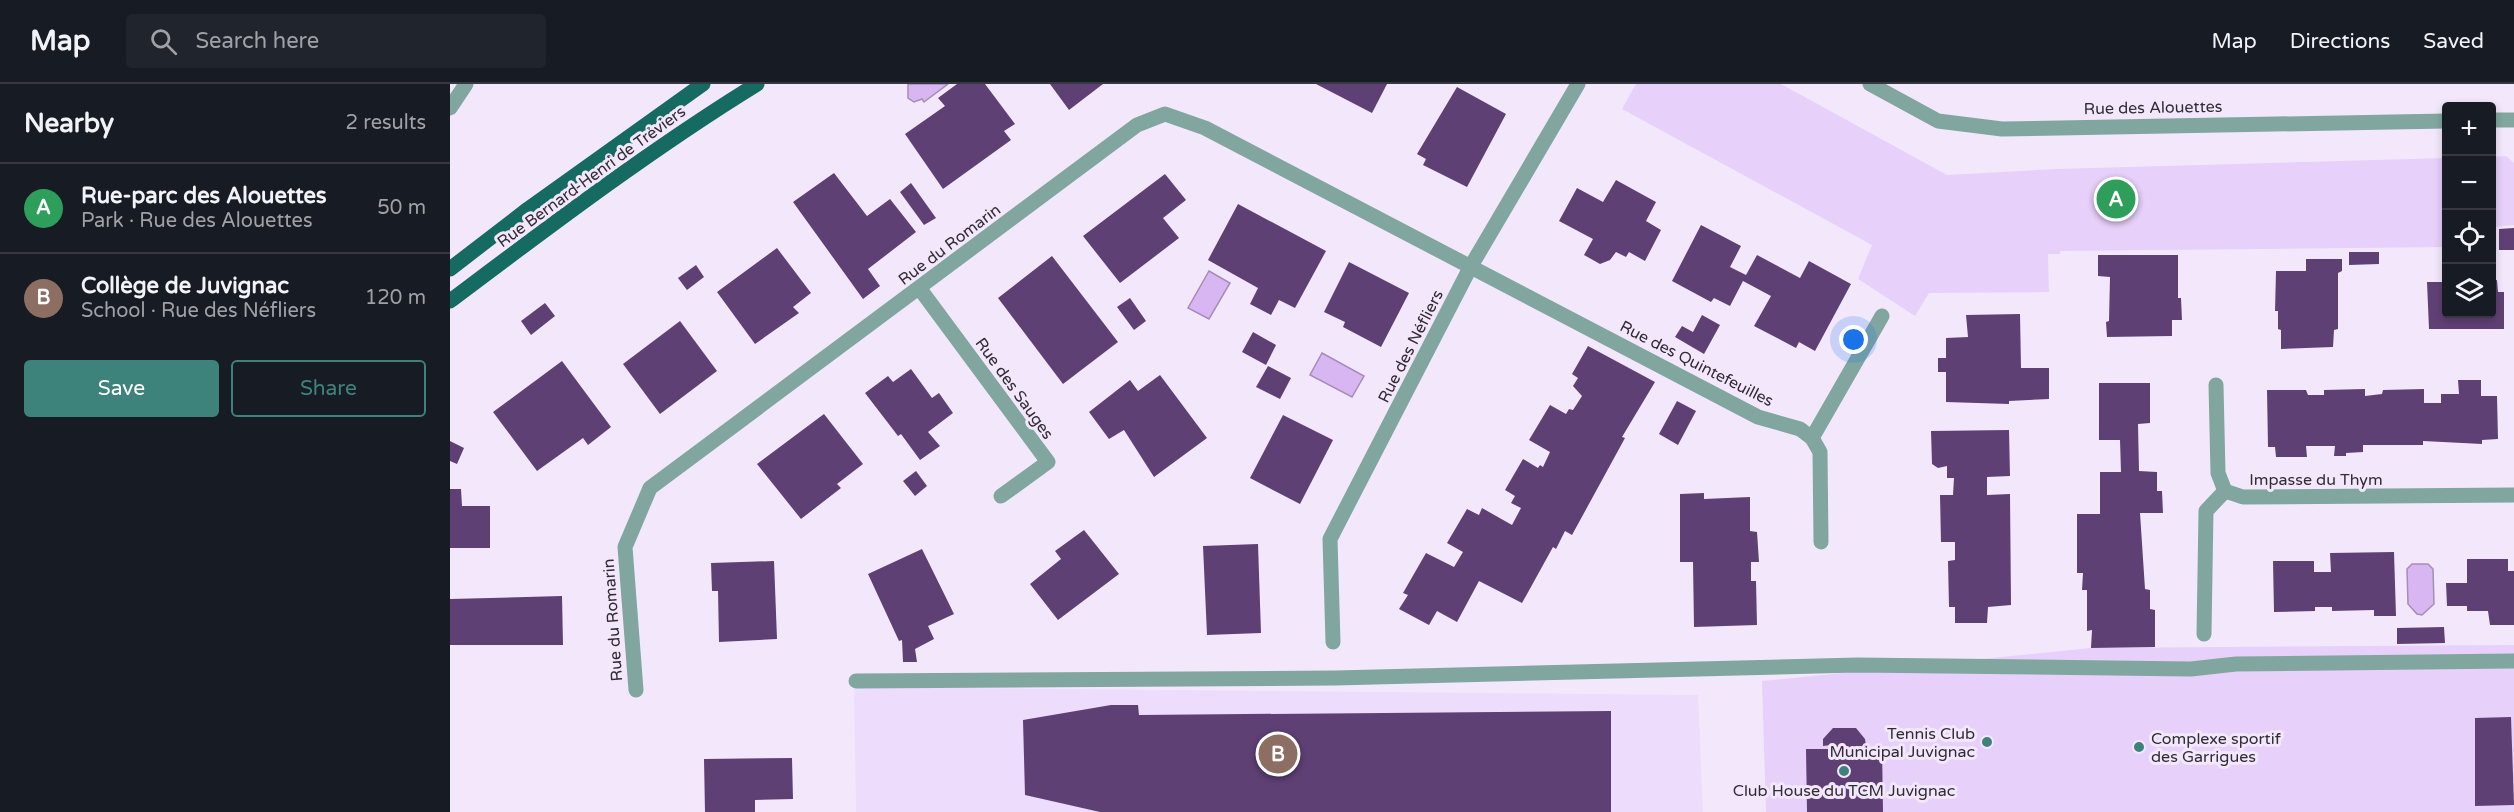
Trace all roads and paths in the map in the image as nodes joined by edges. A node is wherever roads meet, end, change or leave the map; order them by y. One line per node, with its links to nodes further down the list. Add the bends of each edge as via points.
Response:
1 (466, 84): 6 (street)
2 (703, 84): 11 (main road, Rue Bernard-Henri de Tréviers)
3 (757, 84): 13 (main road, Rue Bernard-Henri de Tréviers, via 568,213)
4 (1578, 84): 10 (street, Rue des Néfliers)
5 (1870, 84): 9 (street, Rue des Alouettes, via 1938,121 2002,129)
6 (450, 108)
7 (2496, 120): 8 (street)
8 (2514, 120)
9 (2442, 121)
10 (1472, 266): 12 (street, Rue du Romarin, via 1205,128 1165,114 1137,125); 16 (street, Rue des Quintefeuilles, via 1758,417 1800,429); 22 (street, Rue des Néfliers, via 1330,539)
11 (450, 269)
12 (920, 289): 19 (street, Rue des Sauges, via 1048,462); 25 (street, Rue du Romarin, via 650,488 625,547)
13 (450, 301)
14 (1882, 316): 16 (street)
15 (2216, 385): 17 (street, Impasse du Thym, via 2218,473)
16 (1812, 438): 20 (street, via 1820,452)
17 (2225, 491): 18 (street, Impasse du Thym, via 2243,497); 21 (street, via 2206,511)
18 (2514, 495)
19 (1001, 496)
20 (1821, 543)
21 (2204, 634)
22 (1333, 642)
23 (2514, 662): 24 (street, via 2236,664 2190,669 1857,664 1335,678)
24 (856, 681)
25 (636, 690)

